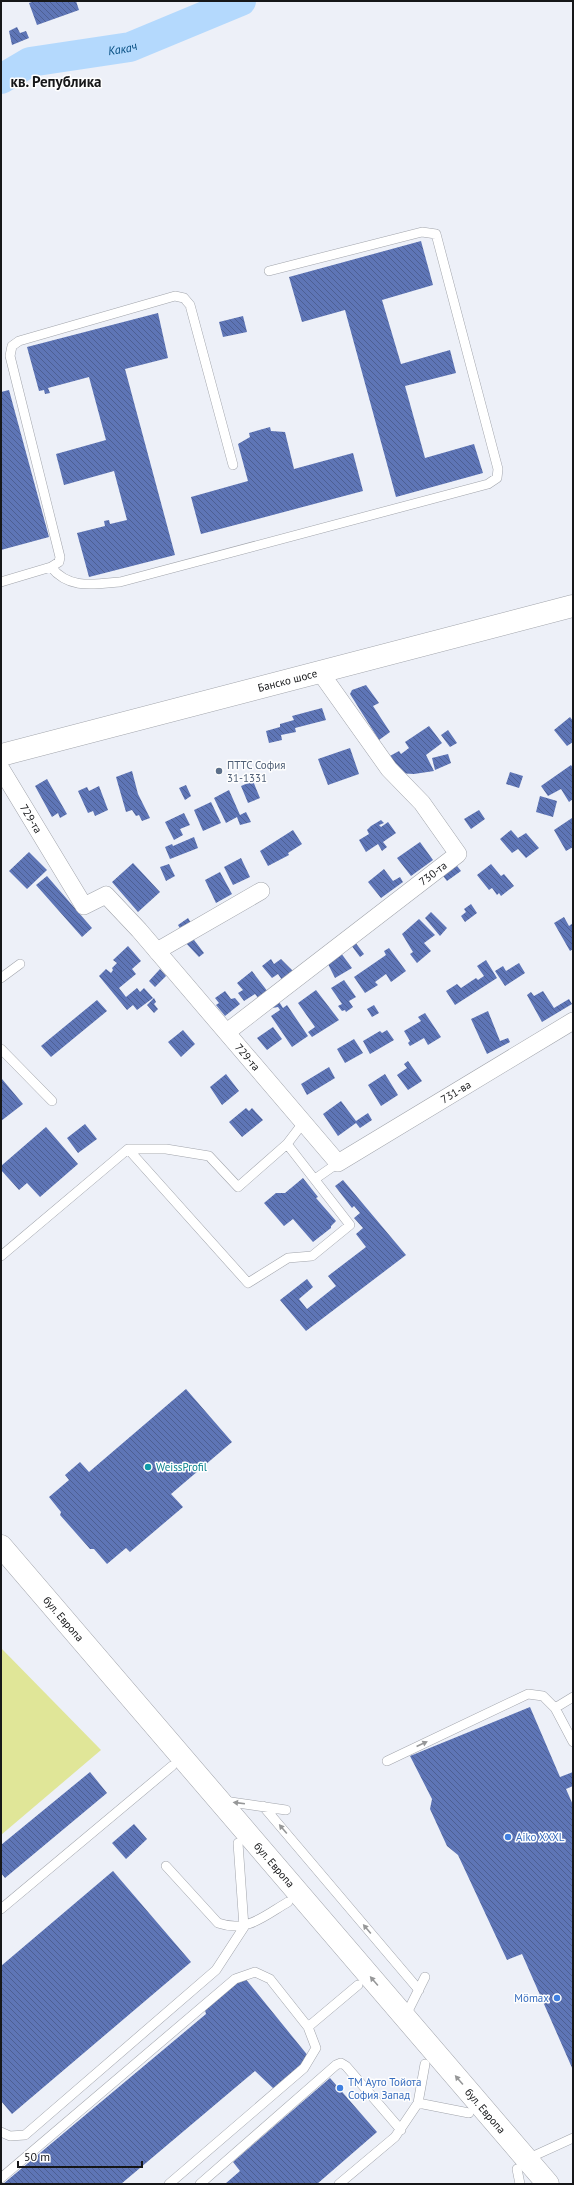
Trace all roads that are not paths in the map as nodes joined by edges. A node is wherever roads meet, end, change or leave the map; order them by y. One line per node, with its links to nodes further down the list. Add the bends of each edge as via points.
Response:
1 (269, 271): 3 (lane, via 422,232 436,234 498,469 497,478 488,484 120,582 82,586 58,576)
2 (233, 465): 3 (lane, via 190,305 184,298 175,296 15,343 10,356 60,553 59,562)
3 (51, 567): 4 (lane)
4 (1, 582)
5 (573, 606): 6 (main road, Банско шосе)
6 (320, 672): 7 (main road, Банско шосе); 14 (street, 730-та, via 389,769 422,803 458,854)
7 (1, 754)
8 (1, 769): 10 (street, 729-та, via 84,906 106,895)
9 (260, 891): 10 (street)
10 (158, 951): 14 (street, 729-та)
11 (20, 964): 12 (lane)
12 (1, 978)
13 (573, 1021): 20 (street, 731-ва)
14 (226, 1032): 17 (street, 729-та)
15 (1, 1049): 16 (lane)
16 (52, 1101)
17 (303, 1123): 18 (lane); 20 (street, 729-та)
18 (287, 1144): 19 (lane, via 238,1187 209,1156 166,1150); 21 (lane)
19 (128, 1149): 21 (lane, via 248,1283 288,1258 312,1256 350,1225); 22 (lane)
20 (338, 1163): 21 (lane)
21 (315, 1179)
22 (1, 1256)
23 (1, 1546): 30 (main road, бул. Европа)
24 (1, 1566): 29 (main road, бул. Европа)
25 (573, 1697): 26 (lane)
26 (555, 1708): 27 (lane); 28 (lane, one-way to 26, via 528,1694 543,1696)
27 (573, 1742)
28 (387, 1761)
29 (172, 1766): 33 (main road, бул. Европа); 36 (lane)
30 (219, 1800): 31 (lane, one-way to 30); 41 (main road, бул. Европа, one-way to 30)
31 (263, 1806): 32 (lane); 40 (lane, one-way to 31)
32 (286, 1810)
33 (238, 1843): 35 (main road, бул. Европа); 37 (lane)
34 (166, 1866): 37 (lane, via 218,1923 229,1927)
35 (288, 1902): 37 (lane); 39 (main road, бул. Европа)
36 (1, 1909)
37 (244, 1927): 47 (lane, via 216,1970 25,2135 10,2136)
38 (425, 1977): 40 (lane)
39 (358, 1984): 42 (lane); 43 (main road, бул. Европа)
40 (419, 1990): 41 (lane)
41 (405, 2017): 49 (main road, бул. Европа, one-way to 41)
42 (308, 2027): 50 (lane, via 270,1979 255,1972 235,1979); 51 (lane, via 316,2048 304,2068)
43 (425, 2064): 44 (lane); 45 (main road, бул. Европа)
44 (418, 2103): 45 (lane); 46 (lane)
45 (469, 2113): 49 (main road, бул. Европа)
46 (401, 2130): 52 (lane, via 346,2066 336,2064); 53 (lane)
47 (1, 2132)
48 (573, 2138): 49 (lane)
49 (524, 2174): 54 (main road, бул. Европа)
50 (1, 2178)
51 (169, 2184)
52 (200, 2184)
53 (339, 2184)
54 (548, 2184)

